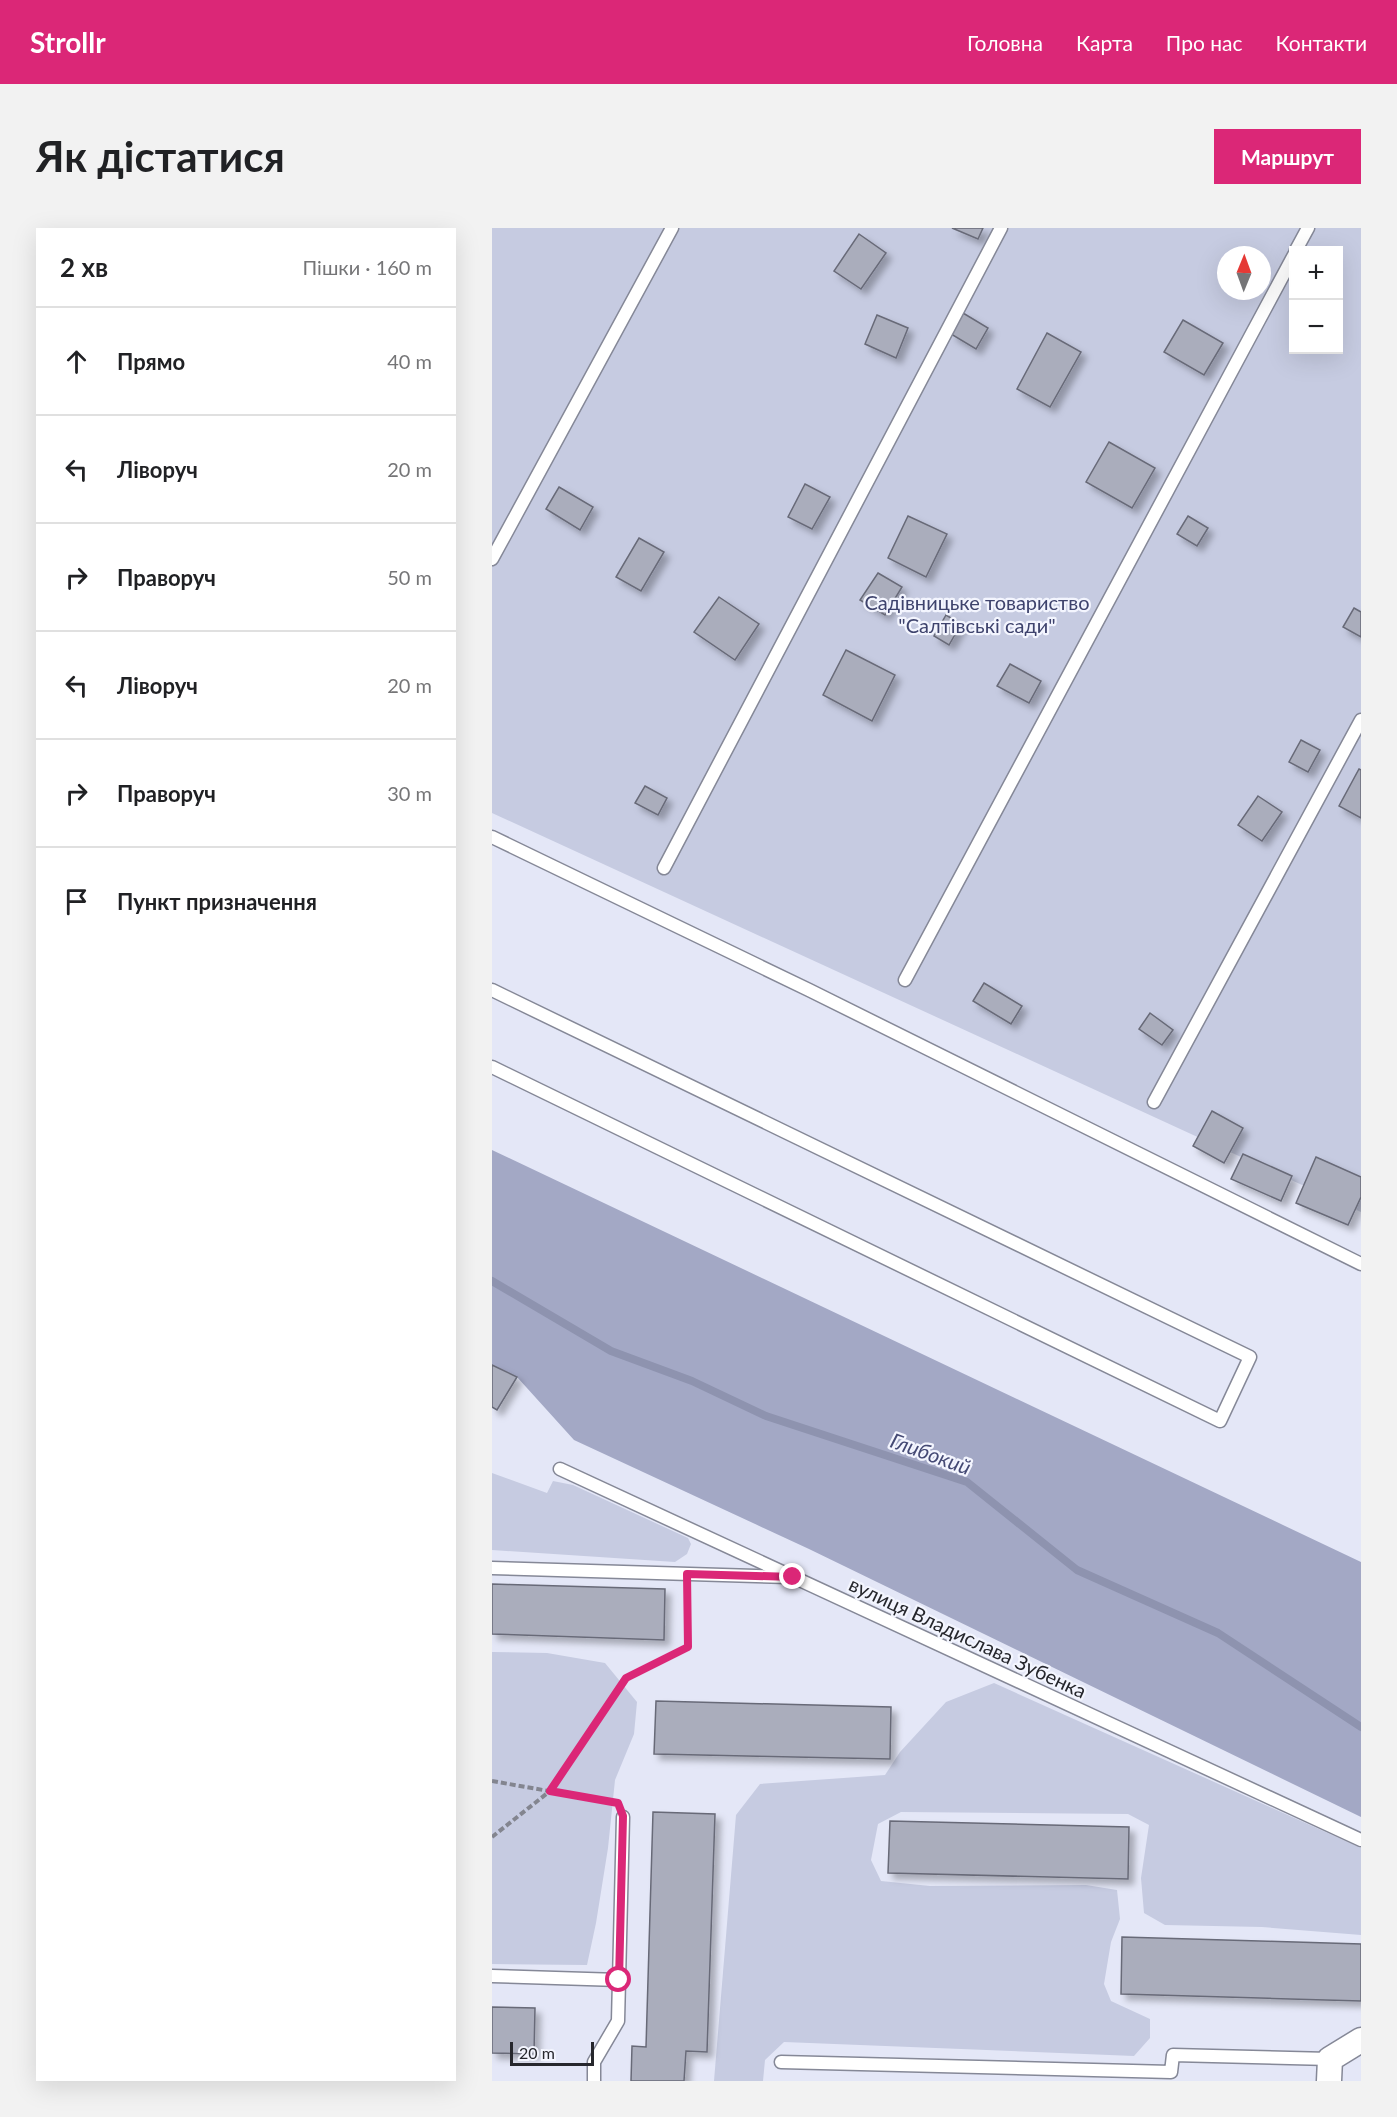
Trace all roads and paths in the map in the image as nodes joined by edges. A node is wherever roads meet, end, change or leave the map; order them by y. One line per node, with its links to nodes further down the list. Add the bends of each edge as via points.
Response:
1 (672, 228): 6 (lane)
2 (1001, 228): 9 (lane)
3 (1308, 228): 4 (lane)
4 (1298, 246)
5 (1289, 262): 10 (lane)
6 (492, 559)
7 (1361, 720): 13 (lane)
8 (492, 837): 14 (lane)
9 (664, 868)
10 (904, 980)
11 (492, 990): 12 (lane, via 1250,1357 1220,1421)
12 (492, 1067)
13 (1154, 1102)
14 (1361, 1264)
15 (560, 1469): 18 (lane, вулиця Владислава Зубенка)
16 (492, 1568): 17 (lane)
17 (687, 1574): 18 (lane); 20 (path, via 688,1647 626,1678)
18 (793, 1577): 23 (lane, вулиця Владислава Зубенка)
19 (492, 1781): 20 (path)
20 (550, 1791): 21 (path, via 618,1803); 22 (path)
21 (623, 1816): 25 (lane)
22 (492, 1837)
23 (1361, 1840)
24 (492, 1976): 25 (lane)
25 (619, 1980): 29 (lane, via 618,2020 594,2062)
26 (1361, 2040): 28 (street)
27 (781, 2062): 28 (lane, via 1171,2072 1173,2055)
28 (1330, 2070)
29 (594, 2081)

